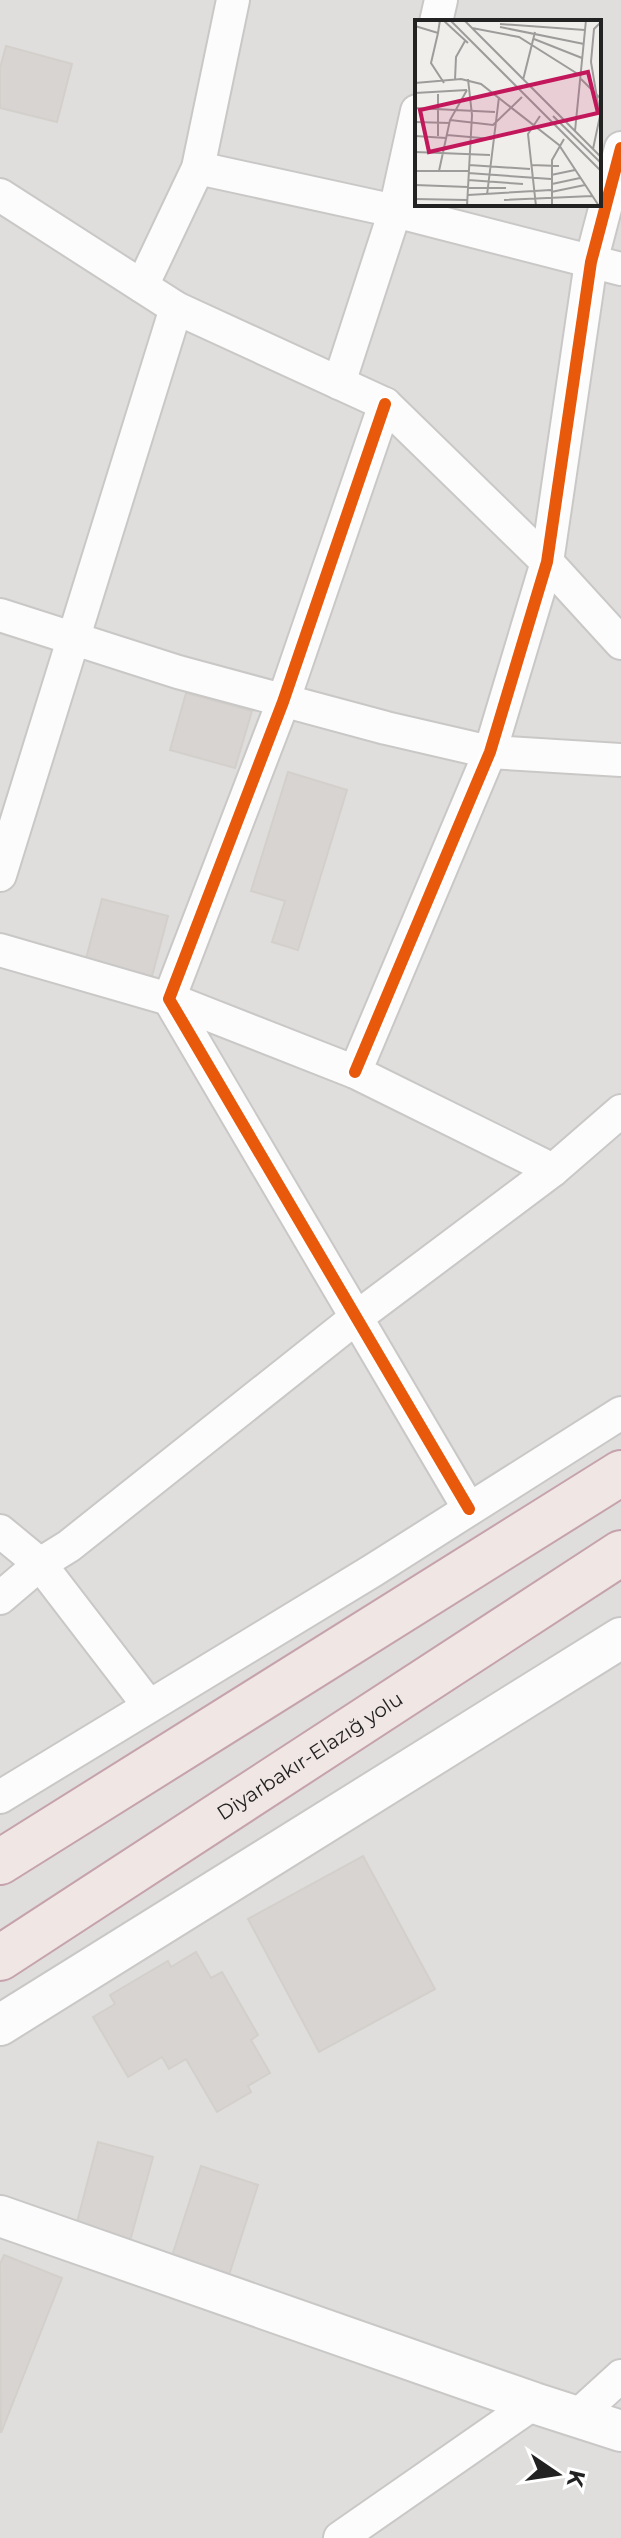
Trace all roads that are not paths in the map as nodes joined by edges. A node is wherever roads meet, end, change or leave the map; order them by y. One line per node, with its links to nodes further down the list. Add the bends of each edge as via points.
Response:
1 (233, 0): 6 (street)
2 (441, 0): 3 (street)
3 (436, 20)
4 (415, 120): 8 (street)
5 (621, 148): 9 (street)
6 (198, 168): 8 (street); 10 (street)
7 (0, 195): 10 (street)
8 (395, 211): 9 (street); 12 (street)
9 (606, 266): 14 (street)
10 (142, 286): 11 (street)
11 (176, 308): 12 (street); 16 (street)
12 (339, 383): 13 (street)
13 (385, 404): 14 (street); 18 (street)
14 (547, 562): 17 (street); 19 (street)
15 (0, 615): 16 (street)
16 (74, 640): 18 (street); 21 (street)
17 (621, 643)
18 (283, 702): 19 (street); 23 (street)
19 (490, 752): 20 (street); 24 (street)
20 (621, 760)
21 (0, 875)
22 (0, 950): 23 (street)
23 (169, 999): 24 (street); 27 (street)
24 (355, 1072): 26 (street)
25 (621, 1111): 26 (street)
26 (553, 1170): 27 (street)
27 (357, 1317): 30 (street); 33 (street)
28 (621, 1413): 30 (street)
29 (621, 1473): 38 (highway)
30 (469, 1509): 36 (street)
31 (0, 1531): 33 (street)
32 (621, 1553): 39 (highway, Diyarbakır-Elazığ yolu)
33 (40, 1564): 34 (street); 36 (street)
34 (0, 1598)
35 (621, 1638): 40 (street)
36 (149, 1706): 37 (street)
37 (0, 1797)
38 (0, 1862)
39 (0, 1958)
40 (0, 2025)
41 (0, 2216): 43 (street)
42 (621, 2376): 44 (street)
43 (534, 2403): 44 (street); 46 (street)
44 (576, 2417): 45 (street)
45 (621, 2431)
46 (340, 2538)

